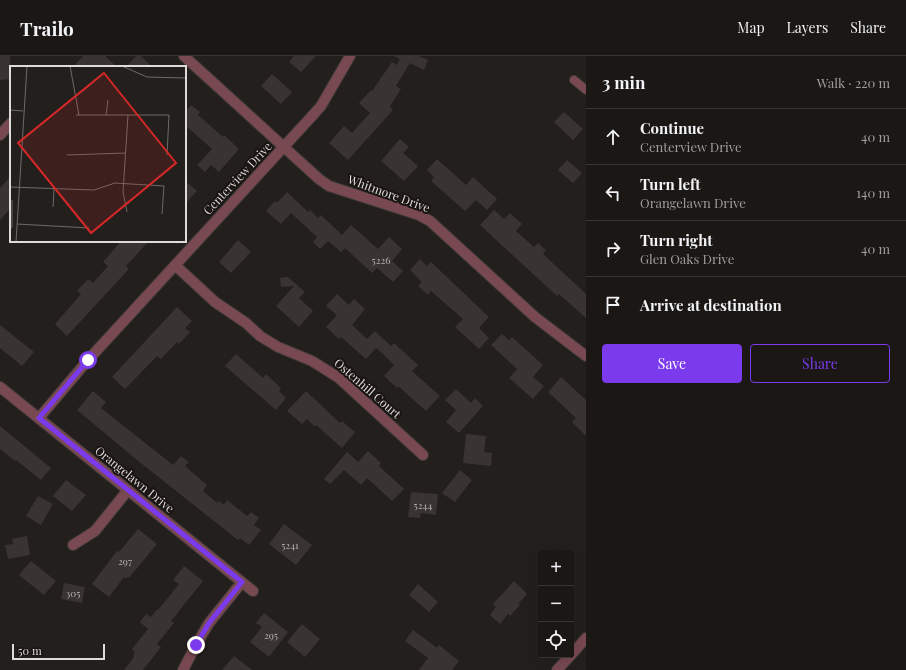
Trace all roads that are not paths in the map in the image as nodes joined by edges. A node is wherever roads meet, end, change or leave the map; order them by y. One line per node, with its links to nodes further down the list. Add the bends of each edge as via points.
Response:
1 (184, 56): 7 (street, Whitmore Drive)
2 (350, 56): 7 (street, Centerview Drive, via 321,106)
3 (574, 80): 4 (lane)
4 (586, 90)
5 (10, 124): 6 (street)
6 (0, 135)
7 (283, 147): 8 (street, Centerview Drive); 9 (street, Whitmore Drive, via 329,186 419,215 430,221 535,317)
8 (175, 265): 11 (street, Centerview Drive); 12 (street, Ostenhill Court, via 215,302 260,336 278,347 326,368)
9 (586, 356)
10 (0, 387): 11 (street, Orangelawn Drive)
11 (39, 418): 13 (street, Orangelawn Drive)
12 (423, 455)
13 (128, 490): 14 (street, via 95,531); 15 (street, Orangelawn Drive)
14 (73, 545)
15 (242, 582): 16 (street, Orangelawn Drive); 20 (street, via 209,623)
16 (253, 590)
17 (586, 638): 18 (street)
18 (574, 652)
19 (568, 658): 21 (street)
20 (184, 670)
21 (557, 670)

